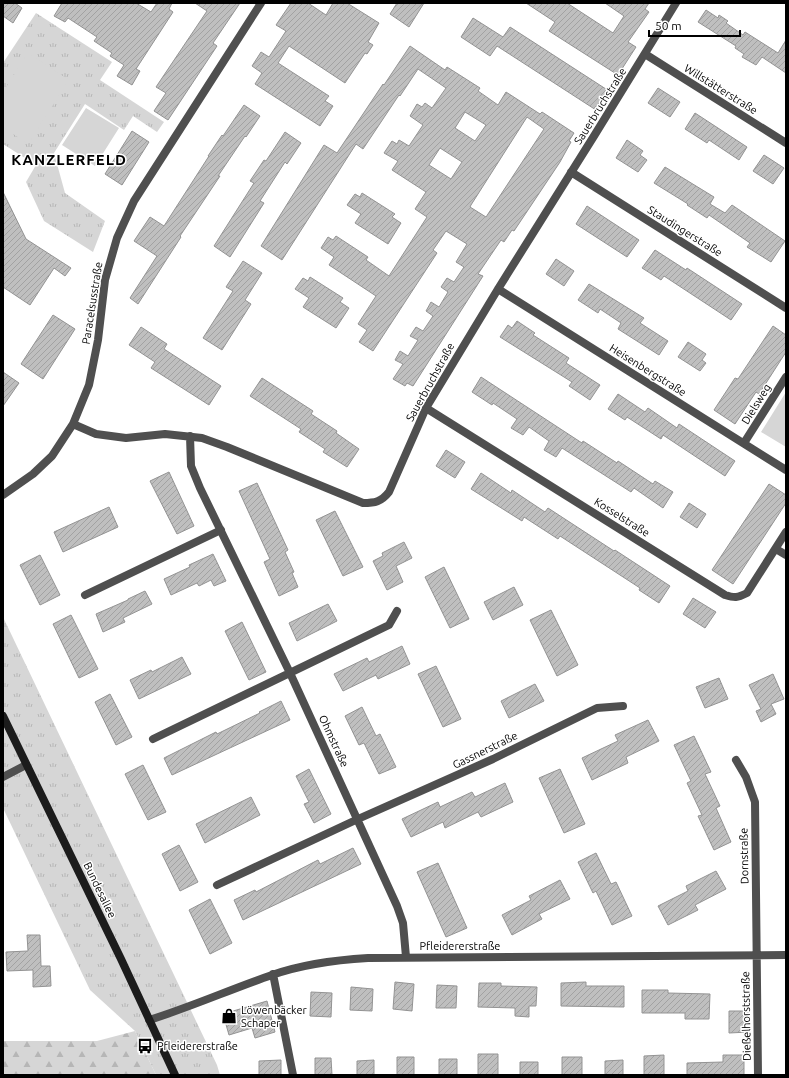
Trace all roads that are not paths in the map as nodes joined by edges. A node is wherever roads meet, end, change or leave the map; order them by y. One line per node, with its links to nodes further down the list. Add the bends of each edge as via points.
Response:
1 (261, 3): 10 (street, Paracelsusstraße, via 134,201 117,238 105,280 98,340 89,385)
2 (676, 3): 3 (street, Sauerbruchstraße)
3 (645, 54): 4 (street, Willstätterstraße); 5 (street, Sauerbruchstraße)
4 (786, 143)
5 (571, 172): 6 (street, Sauerbruchstraße); 7 (street, Staudingerstraße)
6 (498, 289): 9 (street, Sauerbruchstraße); 12 (street, Heisenbergstraße)
7 (786, 308)
8 (786, 377): 12 (street, Dielsweg)
9 (426, 408): 11 (street, Sauerbruchstraße, via 389,492 383,500 374,503 363,503 227,447); 17 (street, Kosselstraße, via 725,594 738,598 746,593)
10 (74, 424): 11 (street, Sauerbruchstraße, via 96,434 126,438 165,434); 14 (street, Paracelsusstraße, via 52,456 33,474)
11 (190, 436): 15 (street, Ohmstraße, via 191,466)
12 (744, 443): 13 (street, Heisenbergstraße)
13 (786, 470)
14 (3, 495)
15 (221, 530): 19 (street); 21 (street, Ohmstraße)
16 (786, 532): 17 (street, Kosselstraße)
17 (776, 549): 18 (street)
18 (786, 555)
19 (85, 595)
20 (397, 611): 21 (street, via 389,625)
21 (290, 672): 24 (street); 28 (street, Ohmstraße)
22 (623, 706): 28 (street, Gassnerstraße, via 597,708 493,759)
23 (3, 716): 26 (street, Bundesallee)
24 (153, 739)
25 (736, 760): 31 (street, Dornstraße, via 746,777 754,802)
26 (26, 765): 27 (street); 34 (street, Bundesallee)
27 (3, 777)
28 (358, 819): 29 (street); 32 (street, Ohmstraße, via 403,923)
29 (216, 885)
30 (786, 955): 31 (street, Pfleidererstraße)
31 (756, 956): 32 (street, Pfleidererstraße); 37 (street, Dießelhorststraße)
32 (406, 957): 33 (street, Pfleidererstraße, via 336,960)
33 (273, 974): 34 (street, Pfleidererstraße, via 182,1010); 36 (street)
34 (149, 1020): 35 (street, Bundesallee)
35 (175, 1075)
36 (293, 1075)
37 (758, 1075)

